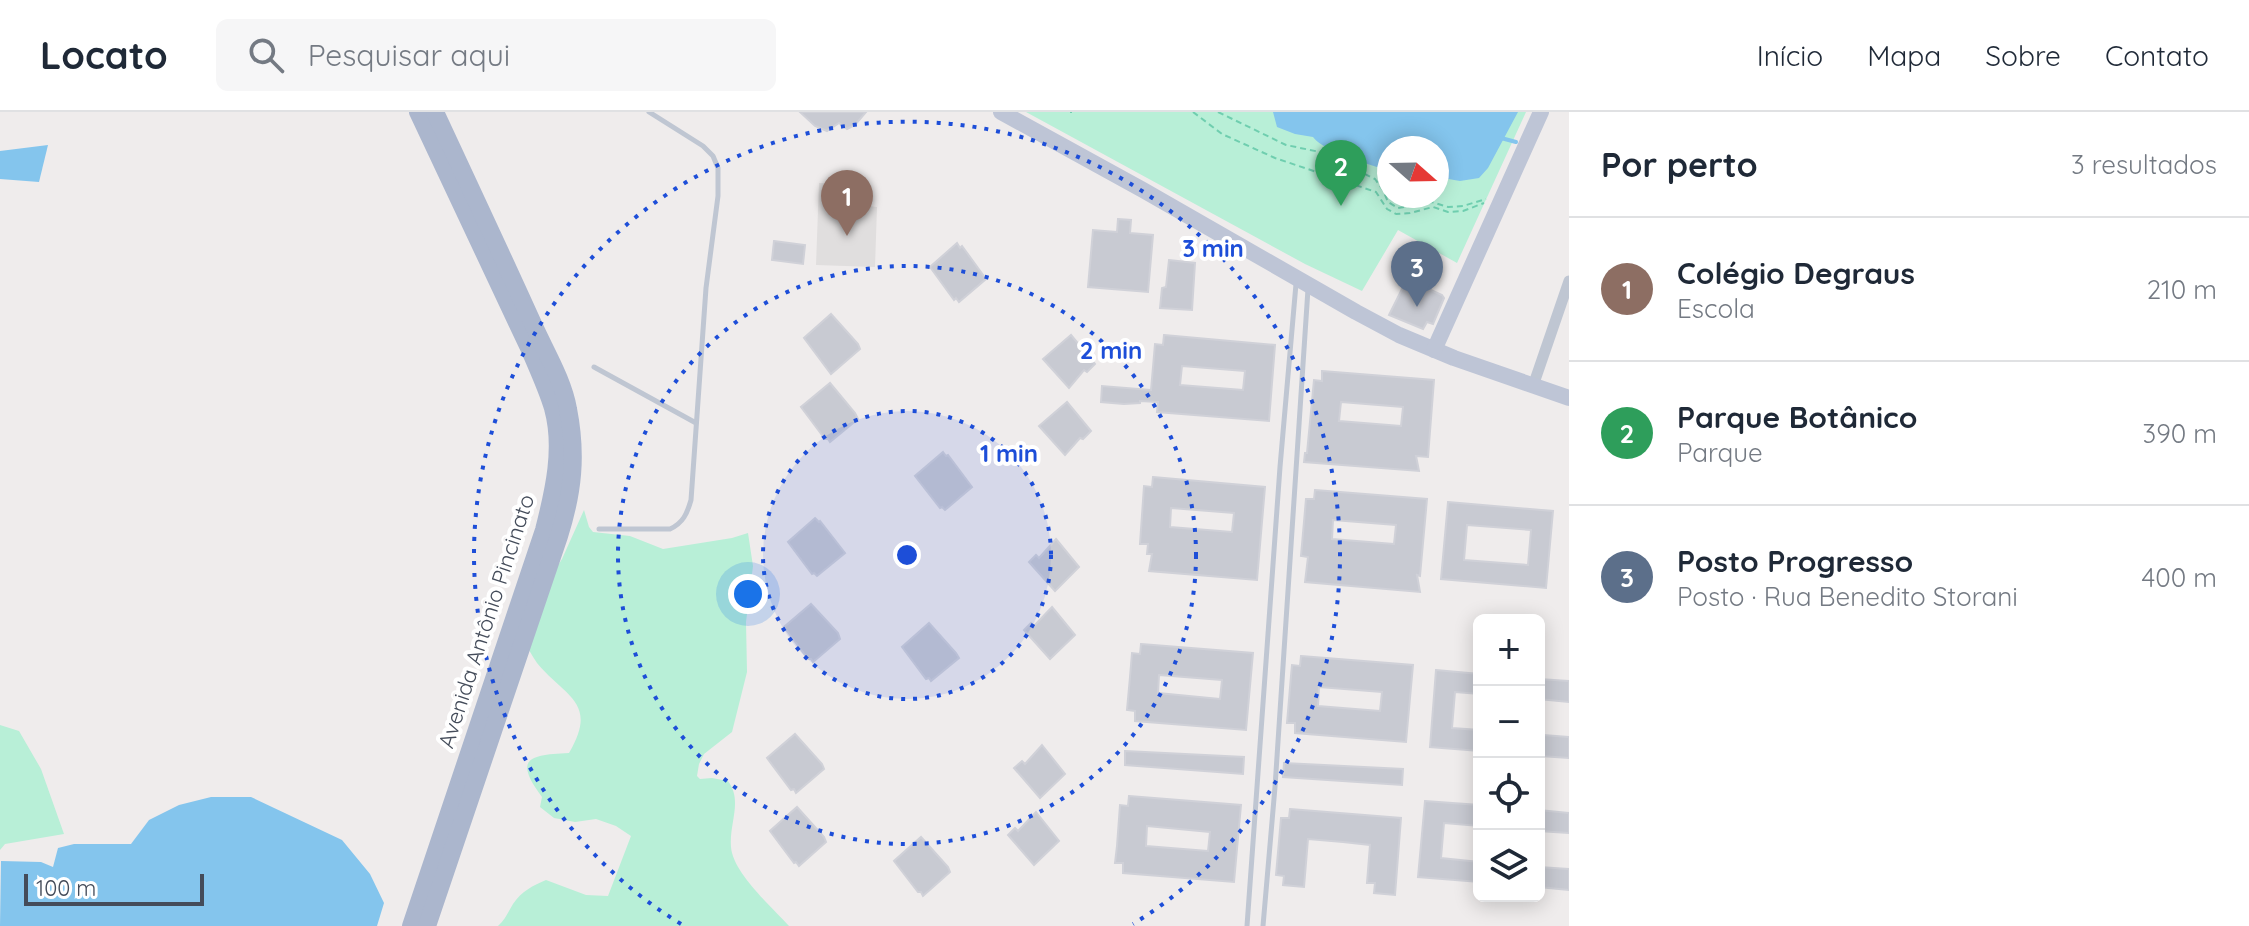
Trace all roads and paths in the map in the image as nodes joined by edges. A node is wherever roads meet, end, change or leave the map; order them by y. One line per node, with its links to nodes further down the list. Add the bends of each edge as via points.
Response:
1 (418, 112): 19 (main road, Avenida Antônio Pincinato, via 545,386 557,427 557,454 544,530)
2 (435, 112): 20 (main road, Avenida Antônio Pincinato, via 567,404 573,481 552,558)
3 (649, 112): 17 (lane, via 703,146 718,168)
4 (1001, 112): 10 (main road)
5 (1193, 112): 8 (path, via 1222,134 1275,158 1376,192 1396,214 1433,207 1463,211)
6 (1218, 112): 8 (path, via 1375,179 1388,202 1398,208 1432,202 1463,206)
7 (1541, 112): 8 (main road)
8 (1503, 195): 13 (main road)
9 (1569, 281): 15 (street)
10 (1302, 282): 11 (lane); 12 (lane); 13 (main road)
11 (1292, 345): 12 (lane); 21 (lane)
12 (1303, 346): 22 (lane)
13 (1434, 350): 15 (main road)
14 (594, 367): 17 (lane)
15 (1533, 386): 16 (main road)
16 (1569, 398)
17 (696, 423): 18 (lane, via 691,500 684,519 670,529)
18 (599, 529)
19 (411, 926)
20 (427, 926)
21 (1247, 926)
22 (1263, 926)

